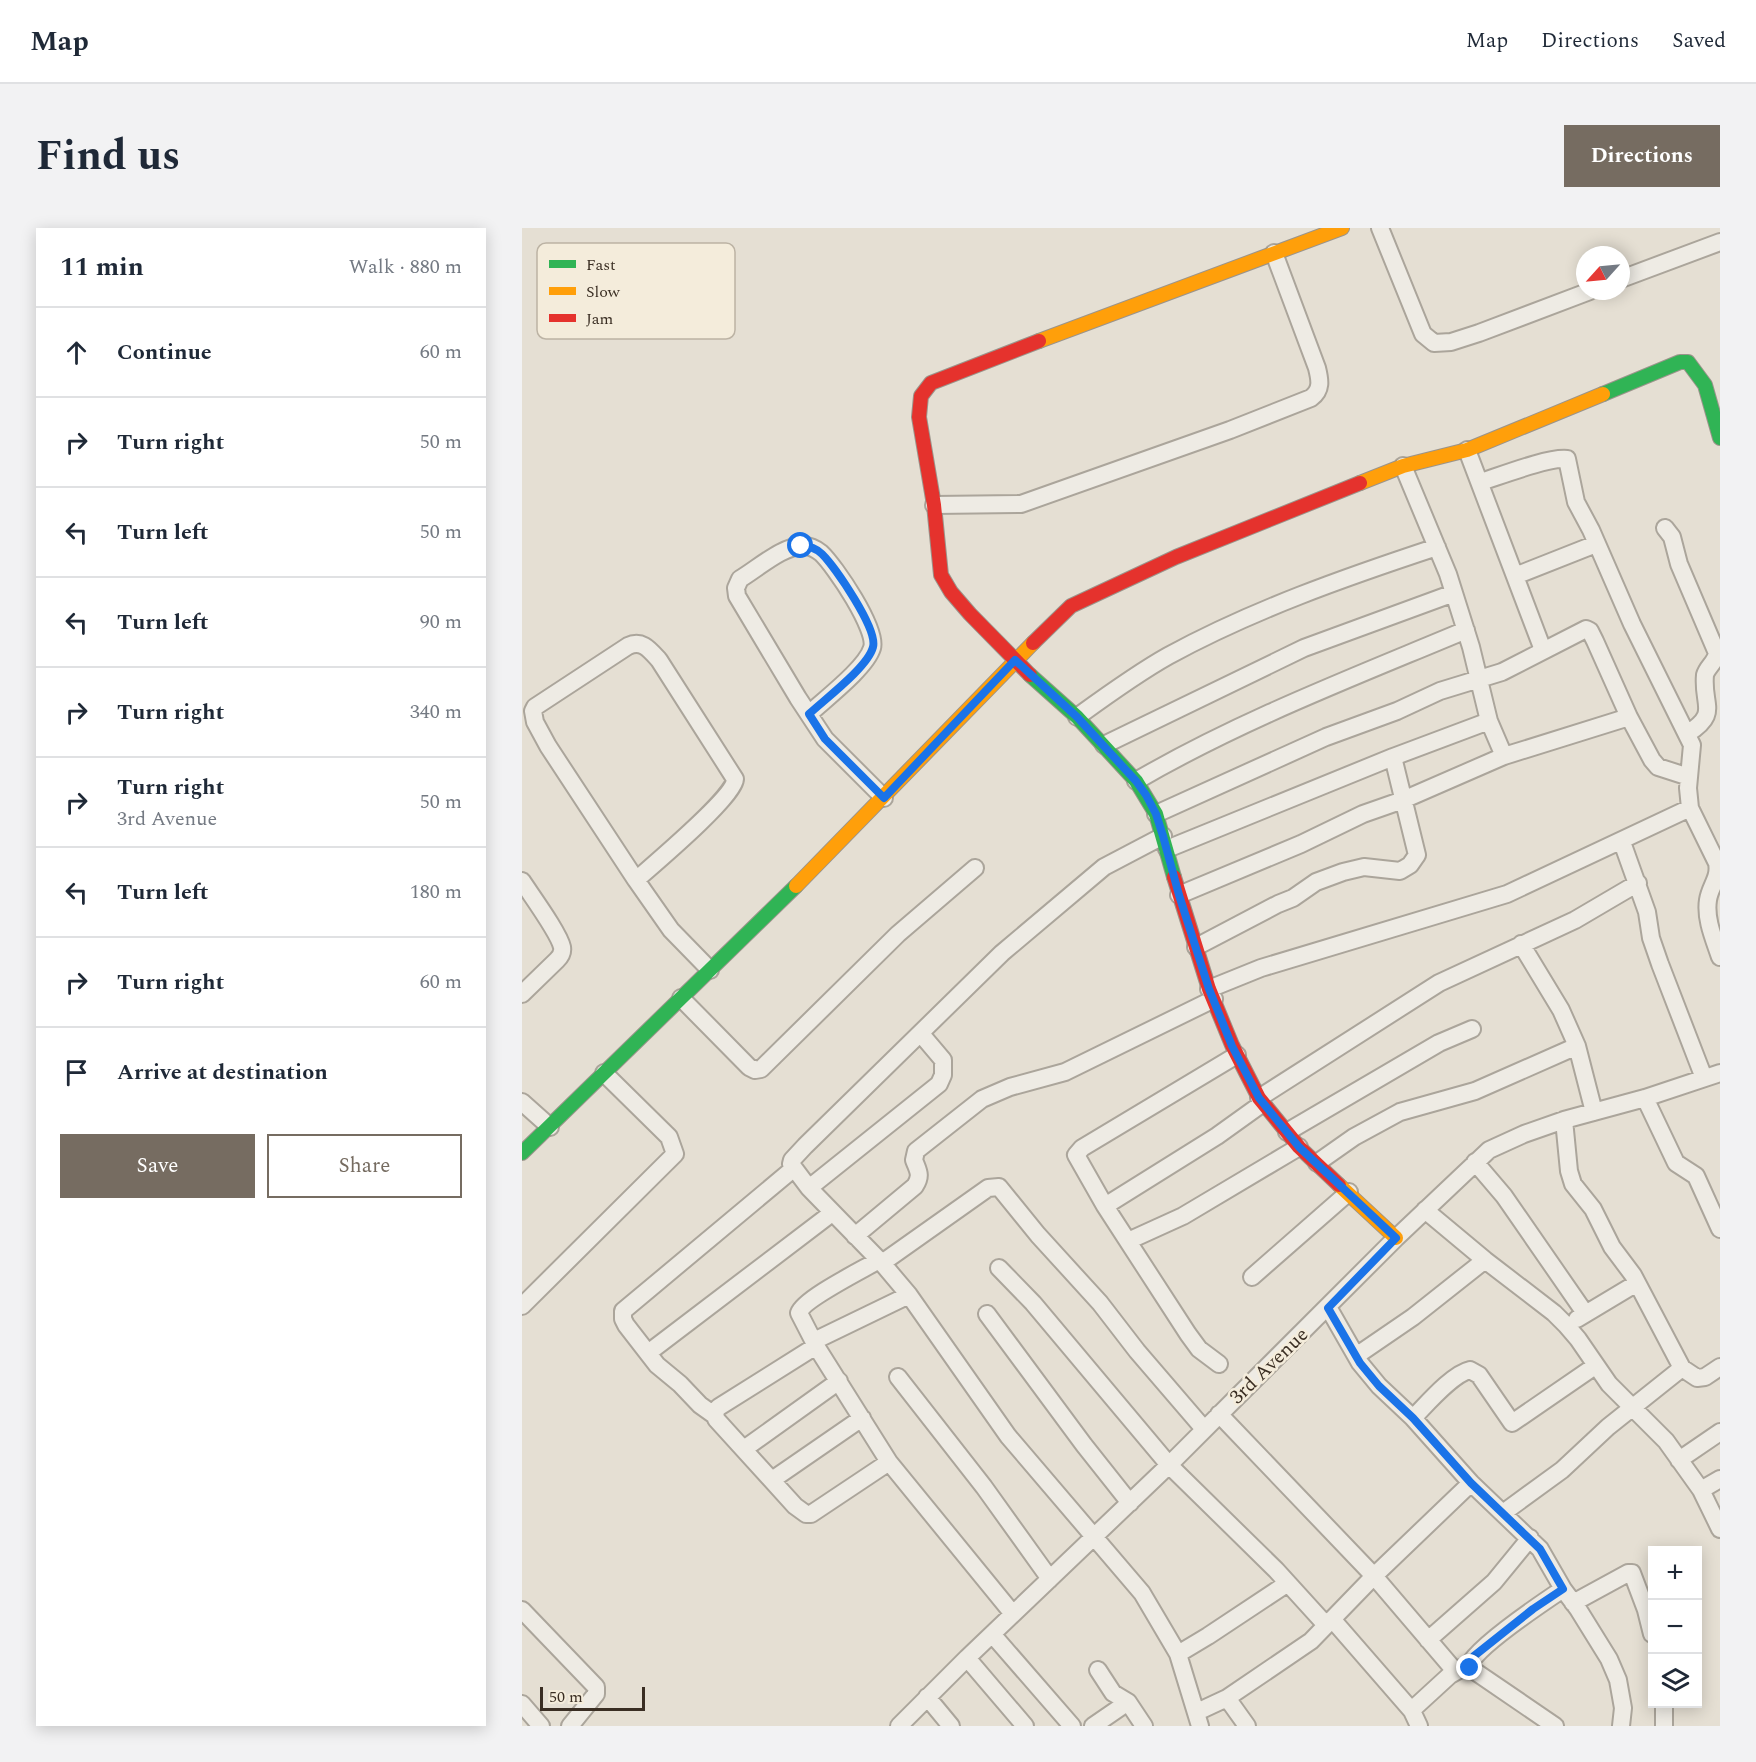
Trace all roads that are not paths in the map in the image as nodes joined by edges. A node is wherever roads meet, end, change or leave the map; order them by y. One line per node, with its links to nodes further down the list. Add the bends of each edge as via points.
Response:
1 (1342, 228): 4 (street)
2 (1380, 228): 6 (street, via 1423,334 1434,343 1479,333)
3 (1720, 242): 5 (street)
4 (1274, 253): 11 (street, via 931,383 921,396 919,417); 11 (street, via 1317,368 1319,391 1311,398 1021,504)
5 (1630, 276)
6 (1576, 296)
7 (1720, 438): 8 (street, via 1704,385 1688,362 1680,362)
8 (1467, 450): 9 (street); 10 (street)
9 (1403, 466): 14 (street); 19 (street, via 1176,556 1071,606)
10 (1481, 482): 13 (street, via 1567,459 1576,501); 15 (street)
11 (934, 505): 19 (street, via 941,575 970,615)
12 (1665, 528): 25 (street, via 1672,537 1679,564 1717,653 1705,675 1707,718)
13 (1596, 544): 15 (street); 25 (street)
14 (1437, 547): 16 (street); 22 (street, via 1239,621 1167,657)
15 (1515, 576): 18 (street)
16 (1454, 593): 17 (street); 26 (street, via 1304,648)
17 (1466, 630): 20 (street); 30 (street, via 1311,693 1179,756)
18 (1543, 650): 20 (street, via 1502,672); 23 (street, via 1590,630)
19 (1015, 660): 22 (street); 31 (street)
20 (1479, 678): 24 (street); 34 (street, via 1326,736)
21 (809, 714): 21 (street, via 736,593 740,579 792,546 811,547 821,553 867,622 874,642 858,669); 31 (street, via 832,746)
22 (1077, 717): 26 (street)
23 (1629, 717): 27 (street); 29 (street, via 1658,767)
24 (1489, 721): 27 (street); 28 (street)
25 (1687, 734): 29 (street, via 1692,746)
26 (1104, 745): 30 (street)
27 (1504, 756): 32 (street)
28 (1393, 757): 32 (street); 35 (street)
29 (1689, 777): 33 (street)
30 (1136, 781): 34 (street)
31 (884, 798): 45 (street)
32 (1403, 800): 41 (street); 43 (street, via 1417,855 1410,866 1400,871 1364,867 1316,882 1293,898)
33 (1690, 808): 36 (street); 44 (street, via 1719,871 1708,896 1707,911)
34 (1156, 814): 35 (street)
35 (1165, 842): 41 (street); 50 (street, via 1104,867 1002,953)
36 (1622, 842): 40 (street); 47 (street, via 1507,894 1261,968)
37 (975, 868): 48 (street, via 898,934 761,1069 749,1067)
38 (636, 880): 38 (street, via 548,746 533,711 572,681 636,643 646,646 659,660 735,778 715,807); 45 (street, via 671,930)
39 (522, 881): 46 (street, via 562,949 557,960)
40 (1638, 883): 42 (street, via 1575,920); 55 (street, via 1654,946)
41 (1179, 895): 43 (street)
42 (1521, 944): 51 (street, via 1562,1010); 57 (street, via 1439,983)
43 (1196, 947): 47 (street)
44 (1720, 957)
45 (710, 970): 48 (street)
46 (522, 994)
47 (1211, 994): 52 (street); 74 (street, via 1065,1072 982,1099 916,1151 913,1156 920,1171 915,1186)
48 (681, 998): 54 (street)
49 (1472, 1029): 62 (street, via 1438,1043)
50 (921, 1034): 67 (street, via 792,1160); 68 (street, via 943,1060 939,1084)
51 (1577, 1046): 59 (street); 66 (street, via 1475,1091 1400,1112)
52 (1237, 1055): 57 (street); 70 (street, via 1076,1153)
53 (1720, 1072): 55 (street, 3rd Avenue)
54 (604, 1073): 61 (street); 83 (street, via 669,1137 675,1154)
55 (1704, 1078): 56 (street, 3rd Avenue)
56 (1645, 1098): 59 (street, 3rd Avenue); 73 (street, via 1676,1163 1696,1176)
57 (1261, 1100): 62 (street); 70 (street, via 1217,1136)
58 (522, 1102): 61 (street)
59 (1594, 1112): 60 (street, 3rd Avenue)
60 (1564, 1120): 65 (street, 3rd Avenue, via 1489,1150); 81 (street, via 1574,1184)
61 (550, 1127): 64 (street)
62 (1287, 1132): 63 (street)
63 (1299, 1147): 66 (street); 76 (street, via 1183,1216)
64 (522, 1153)
65 (1475, 1162): 71 (street, 3rd Avenue); 86 (street, via 1504,1196)
66 (1317, 1163): 69 (street)
67 (794, 1169): 68 (street); 89 (street, via 626,1307 623,1319)
68 (809, 1188): 72 (street)
69 (1349, 1192): 75 (street); 80 (street)
70 (1105, 1206): 76 (street)
71 (1425, 1210): 75 (street, 3rd Avenue); 77 (street)
72 (832, 1213): 74 (street); 89 (street)
73 (1720, 1229)
74 (855, 1236): 78 (street)
75 (1396, 1238): 84 (street, 3rd Avenue)
76 (1128, 1241): 91 (street, via 1199,1349)
77 (1485, 1260): 87 (street); 90 (street)
78 (880, 1261): 82 (street); 88 (street, via 800,1309); 102 (street, via 988,1188 999,1187)
79 (999, 1268): 107 (street)
80 (1252, 1276)
81 (1637, 1283): 86 (street); 94 (street)
82 (909, 1295): 88 (street); 115 (street, via 1008,1436)
83 (522, 1306)
84 (1328, 1308): 90 (street); 98 (street, 3rd Avenue)
85 (987, 1314): 112 (street)
86 (1585, 1314): 87 (street)
87 (1566, 1325): 92 (street)
88 (815, 1344): 96 (street); 99 (street, via 727,1401)
89 (648, 1353): 99 (street)
90 (1356, 1356): 101 (street, via 1379,1386)
91 (1219, 1364)
92 (1595, 1366): 97 (street); 101 (street, via 1515,1422 1510,1422 1479,1375 1470,1370 1461,1373)
93 (1720, 1367): 94 (street, via 1696,1378)
94 (1682, 1368): 97 (street)
95 (898, 1377): 118 (street)
96 (839, 1381): 100 (street); 104 (street)
97 (1634, 1408): 105 (street); 113 (street, via 1562,1470)
98 (1219, 1414): 102 (street, 3rd Avenue); 117 (street)
99 (714, 1415): 104 (street)
100 (862, 1418): 106 (street); 108 (street)
101 (1413, 1418): 110 (street)
102 (1203, 1429): 107 (street, 3rd Avenue)
103 (1720, 1432): 105 (street)
104 (744, 1449): 108 (street)
105 (1679, 1460): 111 (street)
106 (889, 1462): 108 (street, via 811,1514 795,1506); 123 (street)
107 (1169, 1465): 112 (street, 3rd Avenue); 119 (street)
108 (772, 1479)
109 (1720, 1479): 111 (street)
110 (1471, 1483): 113 (street); 117 (street)
111 (1701, 1490): 114 (street)
112 (1130, 1503): 115 (street, 3rd Avenue)
113 (1503, 1513): 116 (street)
114 (1720, 1529)
115 (1094, 1538): 118 (street, 3rd Avenue); 128 (street, via 1142,1593)
116 (1530, 1538): 120 (street); 127 (street, via 1494,1582)
117 (1374, 1575): 125 (street); 127 (street)
118 (1050, 1579): 123 (street, 3rd Avenue)
119 (1288, 1583): 125 (street); 128 (street)
120 (1563, 1589): 121 (street); 130 (street)
121 (1573, 1603): 124 (street, via 1632,1573); 149 (street, via 1618,1680 1623,1708)
122 (522, 1610): 140 (street, via 596,1687 596,1694)
123 (1013, 1614): 126 (street, 3rd Avenue)
124 (1648, 1617)
125 (1329, 1622): 133 (street, via 1311,1641); 138 (street)
126 (992, 1634): 129 (street, 3rd Avenue); 144 (street)
127 (1428, 1640): 130 (street)
128 (1178, 1654): 137 (street)
129 (966, 1658): 132 (street, 3rd Avenue); 143 (street)
130 (1462, 1668): 138 (street); 148 (street, via 1470,1668)
131 (1098, 1670): 134 (street, via 1113,1693)
132 (927, 1697): 141 (street, 3rd Avenue); 142 (street)
133 (1227, 1698): 137 (street); 147 (street)
134 (1128, 1702): 145 (street); 146 (street)
135 (522, 1704): 139 (street)
136 (1664, 1708): 150 (street)
137 (1199, 1719)
138 (1415, 1719)
139 (541, 1726)
140 (570, 1726)
141 (899, 1726)
142 (951, 1726)
143 (1025, 1726)
144 (1072, 1726)
145 (1093, 1726)
146 (1144, 1726)
147 (1247, 1726)
148 (1555, 1726)
149 (1621, 1726)
150 (1664, 1726)

